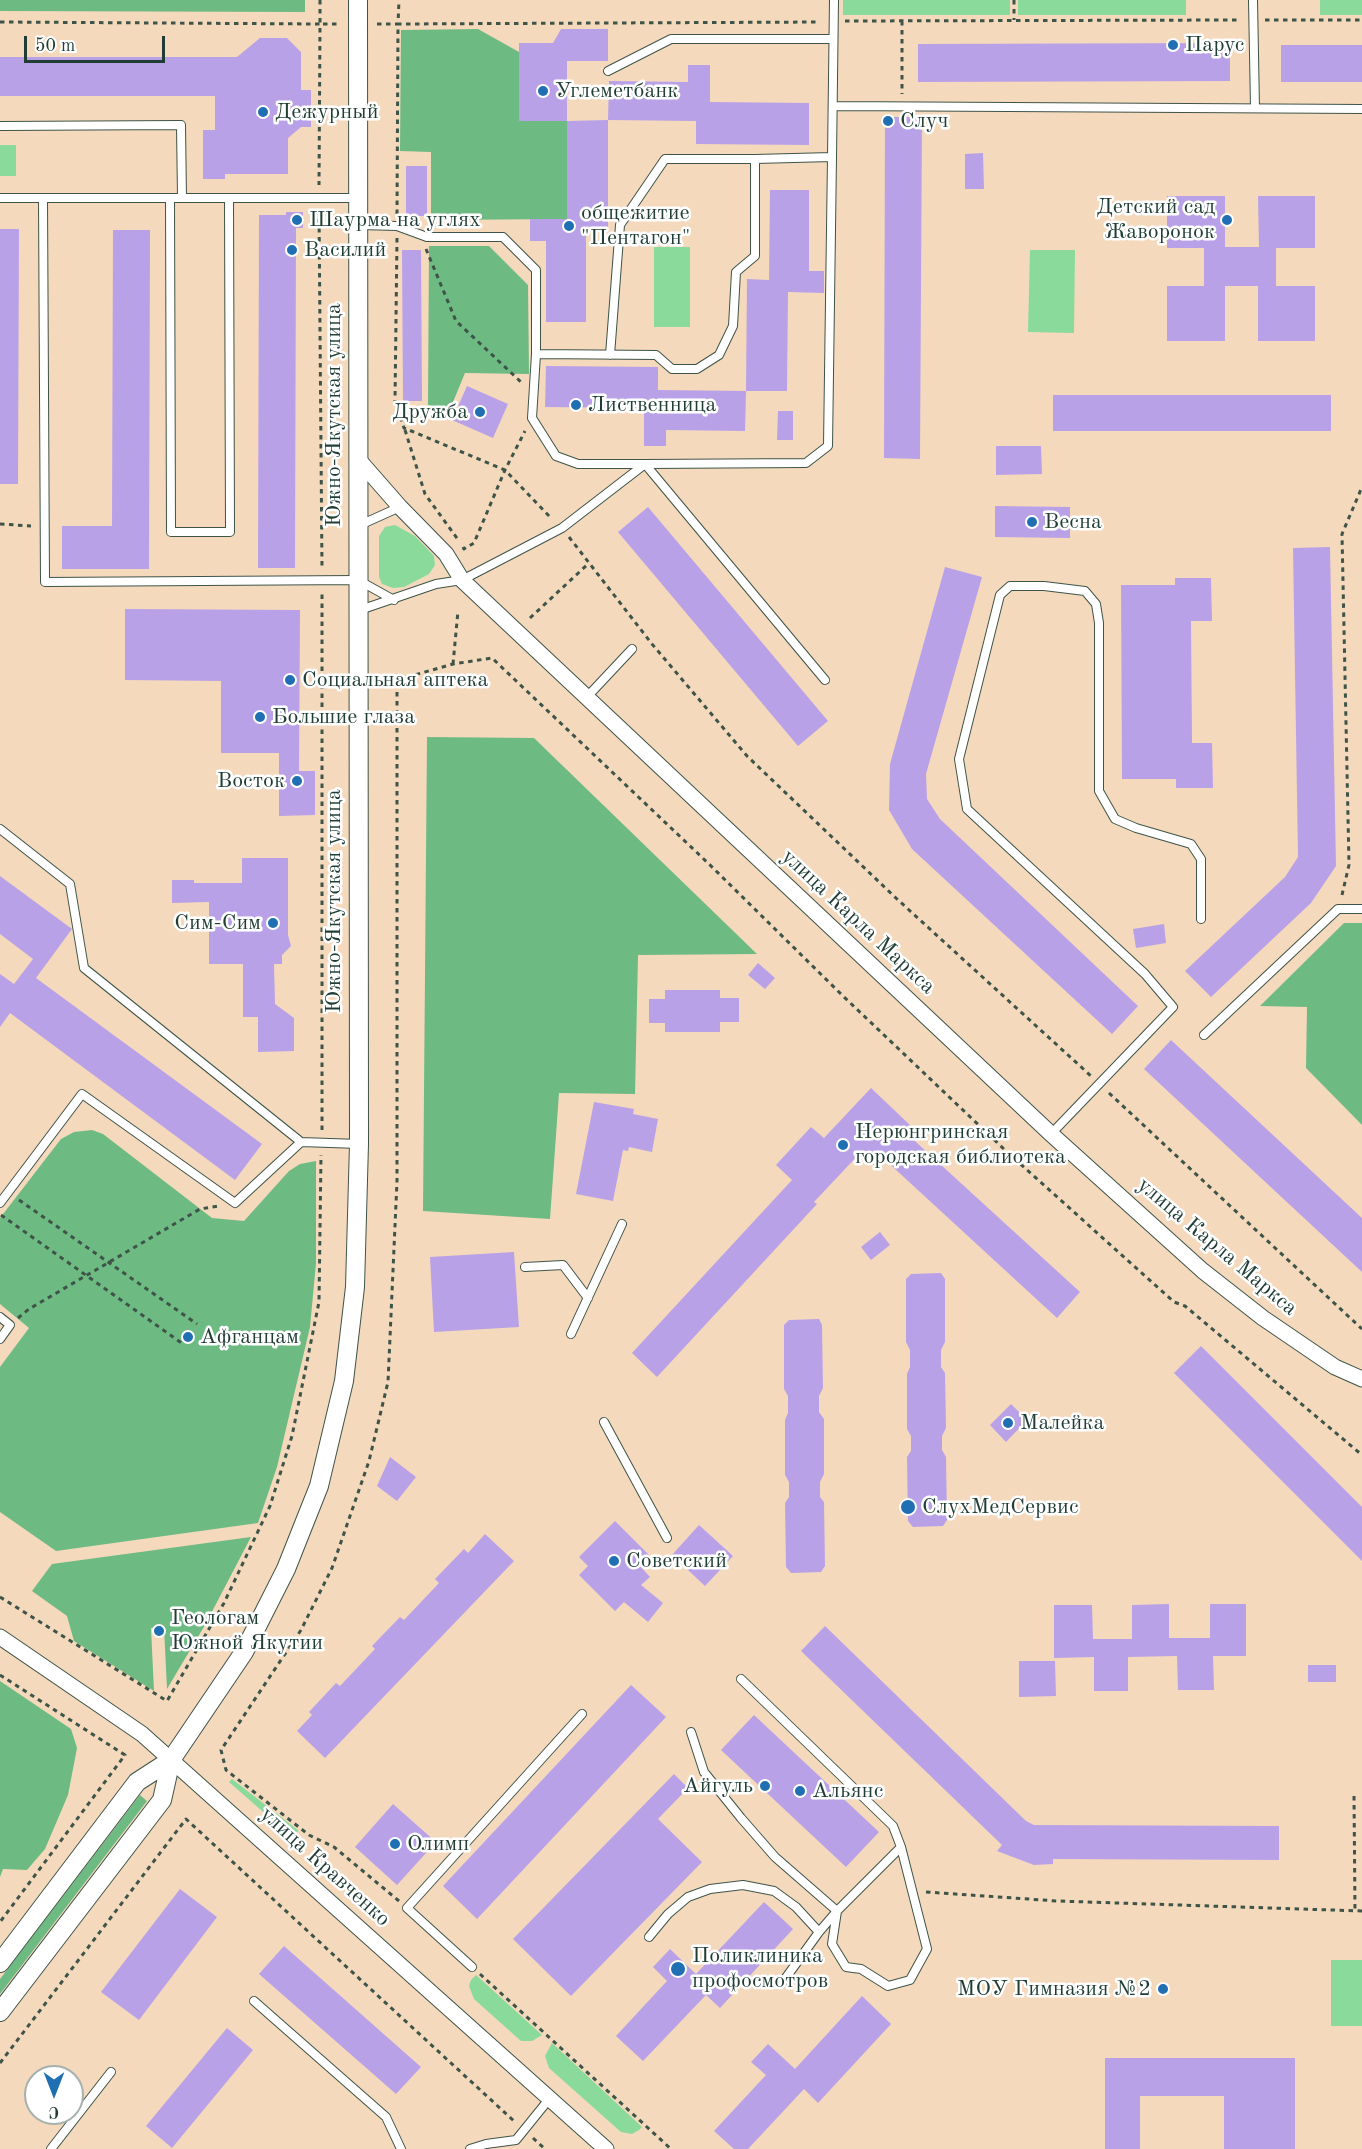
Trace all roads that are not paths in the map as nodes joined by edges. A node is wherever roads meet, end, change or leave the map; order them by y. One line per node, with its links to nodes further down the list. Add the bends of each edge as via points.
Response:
1 (358, 0): 17 (street, Южно-Якутская улица)
2 (834, 0): 4 (lane)
3 (1252, 0): 7 (lane)
4 (833, 39): 5 (lane, via 671,39); 6 (lane)
5 (608, 71)
6 (833, 106): 7 (lane); 10 (lane)
7 (1255, 108): 8 (lane)
8 (1362, 109)
9 (0, 126): 15 (lane, via 181,125)
10 (832, 157): 11 (lane); 22 (lane, via 828,446 806,463)
11 (755, 159): 20 (lane, via 665,159 620,225); 20 (lane, via 754,256 736,272 733,326 719,355 697,369 672,369 656,355)
12 (0, 198): 13 (lane)
13 (43, 198): 14 (lane); 25 (lane, via 45,582)
14 (170, 198): 15 (lane); 16 (lane, via 171,532 230,532)
15 (182, 198): 16 (lane)
16 (228, 198): 17 (lane)
17 (358, 198): 18 (street, Южно-Якутская улица)
18 (358, 225): 19 (lane, via 397,226 427,237 503,237 536,270); 21 (street, Южно-Якутская улица)
19 (536, 354): 20 (lane); 22 (lane, via 532,418 556,456 578,464)
20 (610, 355)
21 (358, 459): 23 (street, улица Карла Маркса); 24 (street, Южно-Якутская улица)
22 (645, 464): 26 (lane, via 562,528); 30 (lane)
23 (400, 507): 24 (lane); 26 (street, улица Карла Маркса, via 446,554)
24 (358, 526): 25 (street, Южно-Якутская улица)
25 (358, 580): 27 (lane); 28 (street, Южно-Якутская улица)
26 (462, 580): 27 (lane, via 436,584); 31 (street, улица Карла Маркса)
27 (394, 600): 28 (lane)
28 (358, 611): 38 (street, Южно-Якутская улица)
29 (632, 649): 31 (lane)
30 (825, 680)
31 (586, 698): 36 (street, улица Карла Маркса)
32 (0, 830): 37 (lane, via 70,884 84,968)
33 (1362, 909): 35 (lane, via 1338,909)
34 (1201, 919): 36 (lane, via 1201,859 1191,844 1115,819 1099,791 1096,604 1085,591 1010,586 1000,595 959,759 967,809 1144,974 1173,1006)
35 (1204, 1035)
36 (1051, 1134): 46 (street, улица Карла Маркса, via 1203,1271 1335,1367)
37 (301, 1142): 38 (lane); 39 (lane, via 235,1203 82,1094)
38 (358, 1144): 53 (street, Южно-Якутская улица, via 355,1287 344,1381 318,1486 286,1569 243,1652)
39 (0, 1203)
40 (622, 1224): 42 (lane)
41 (525, 1267): 42 (lane, via 563,1264)
42 (588, 1298): 44 (lane)
43 (0, 1317): 45 (lane, via 10,1325)
44 (572, 1334)
45 (0, 1339)
46 (1362, 1379)
47 (604, 1422): 48 (lane)
48 (667, 1538)
49 (0, 1637): 53 (street, улица Кравченко, via 142,1734)
50 (741, 1679): 54 (lane, via 893,1827)
51 (582, 1714): 59 (lane, via 407,1908)
52 (691, 1732): 55 (lane, via 704,1772 741,1818 775,1857)
53 (171, 1760): 58 (street, Южно-Якутская улица, via 138,1782); 62 (street, Южно-Якутская улица, via 162,1800); 64 (street, улица Кравченко)
54 (901, 1846): 55 (lane); 55 (lane, via 927,1949 910,1980 888,1986 861,1969 846,1967 832,1944)
55 (837, 1911): 56 (lane)
56 (819, 1932): 57 (lane, via 774,1891 743,1885 710,1889 688,1897); 60 (lane)
57 (649, 1937)
58 (0, 1964)
59 (472, 1967)
60 (782, 1983)
61 (254, 2001): 67 (lane, via 386,2117)
62 (0, 2012)
63 (111, 2072): 66 (lane)
64 (550, 2098): 65 (lane); 70 (street, улица Кравченко)
65 (516, 2140): 68 (lane); 69 (lane)
66 (51, 2149)
67 (401, 2149)
68 (470, 2149)
69 (514, 2149)
70 (606, 2149)

